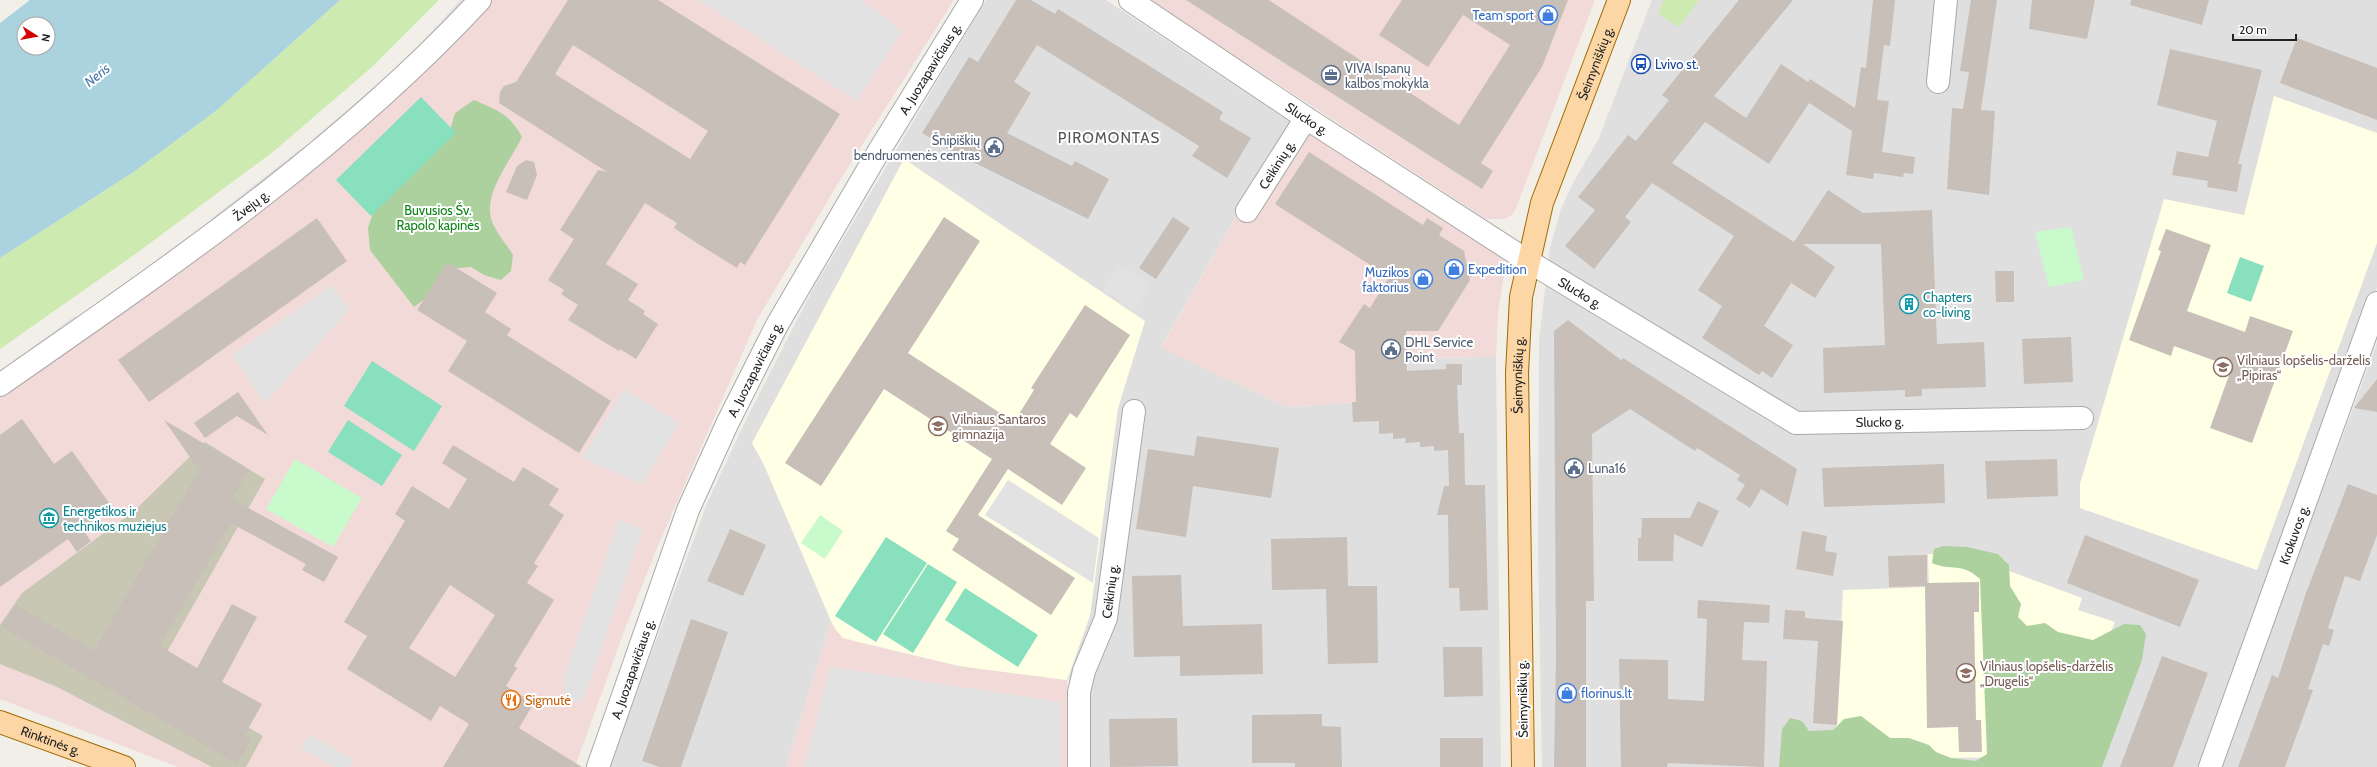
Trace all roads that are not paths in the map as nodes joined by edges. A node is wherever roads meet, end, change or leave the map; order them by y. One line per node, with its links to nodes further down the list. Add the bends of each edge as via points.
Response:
1 (480, 0): 11 (street, Žvejų g., via 435,49 386,95 303,165 246,210)
2 (972, 0): 16 (street, A. Juozapavičiaus g., via 877,154 789,305 728,422 688,510)
3 (1130, 0): 7 (street, Slucko g.)
4 (1619, 0): 9 (main road, Šeimyniškių g., via 1544,196)
5 (1946, 0): 6 (street)
6 (1938, 82)
7 (1306, 118): 8 (street, Ceikinių g.); 9 (street, Slucko g.)
8 (1247, 211)
9 (1528, 261): 13 (street, Slucko g., via 1796,423); 18 (main road, Šeimyniškių g., via 1519,315 1517,373)
10 (2377, 303): 19 (street, Krokuvos g.)
11 (0, 384)
12 (1134, 411): 17 (street, Ceikinių g., via 1106,618 1084,671 1079,692)
13 (2082, 418)
14 (0, 722): 15 (main road, Rinktinės g.)
15 (124, 767)
16 (598, 767)
17 (1079, 767)
18 (1523, 767)
19 (2210, 767)

